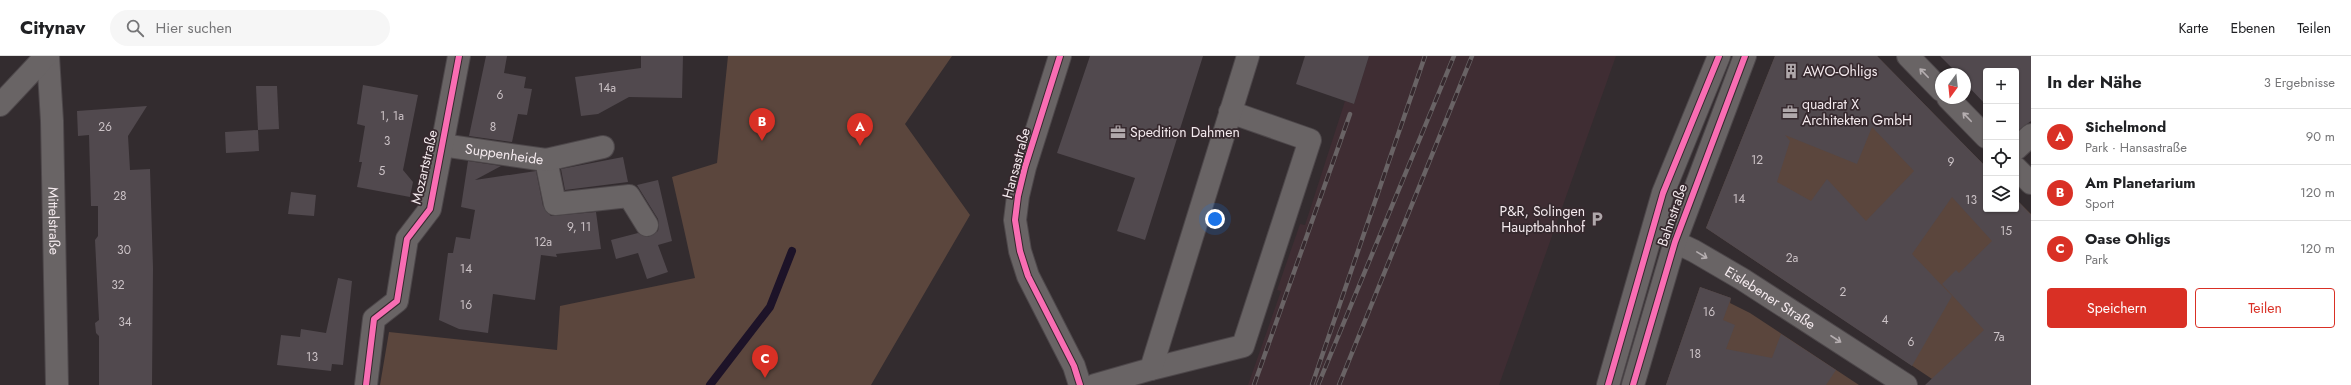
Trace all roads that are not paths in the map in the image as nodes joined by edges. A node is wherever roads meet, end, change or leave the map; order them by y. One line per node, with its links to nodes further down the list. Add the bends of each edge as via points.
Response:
1 (47, 56): 10 (street); 24 (street, Mittelstraße, via 52,121)
2 (459, 56): 14 (street, Mozartstraße)
3 (1060, 56): 26 (street, Hansastraße, via 1025,167 1015,220 1020,251 1028,276 1074,366)
4 (1248, 56): 11 (street)
5 (1719, 56): 20 (street, Bahnstraße)
6 (1745, 56): 22 (street, Bahnstraße)
7 (1908, 56): 8 (street, one-way to 7)
8 (1935, 84)
9 (1954, 104): 12 (street, one-way to 9)
10 (0, 105)
11 (1230, 112): 23 (street); 23 (street, via 1310,140 1243,346)
12 (1983, 134)
13 (2031, 135): 15 (street)
14 (442, 145): 17 (street, Suppenheide); 25 (street, Mozartstraße, via 430,209 407,239 398,301 374,319)
15 (2019, 146)
16 (603, 147): 17 (street)
17 (546, 160): 21 (street, Suppenheide, via 555,204 629,196)
18 (2019, 171): 19 (street)
19 (2031, 183)
20 (1663, 193): 22 (street); 28 (street, Bahnstraße)
21 (647, 225)
22 (1675, 242): 29 (street, Bahnstraße); 30 (street, Eislebener Straße, one-way to 30, via 1746,281)
23 (1151, 368): 27 (street)
24 (57, 385)
25 (366, 385)
26 (1080, 385)
27 (1095, 385)
28 (1608, 385)
29 (1633, 385)
30 (1906, 385)

